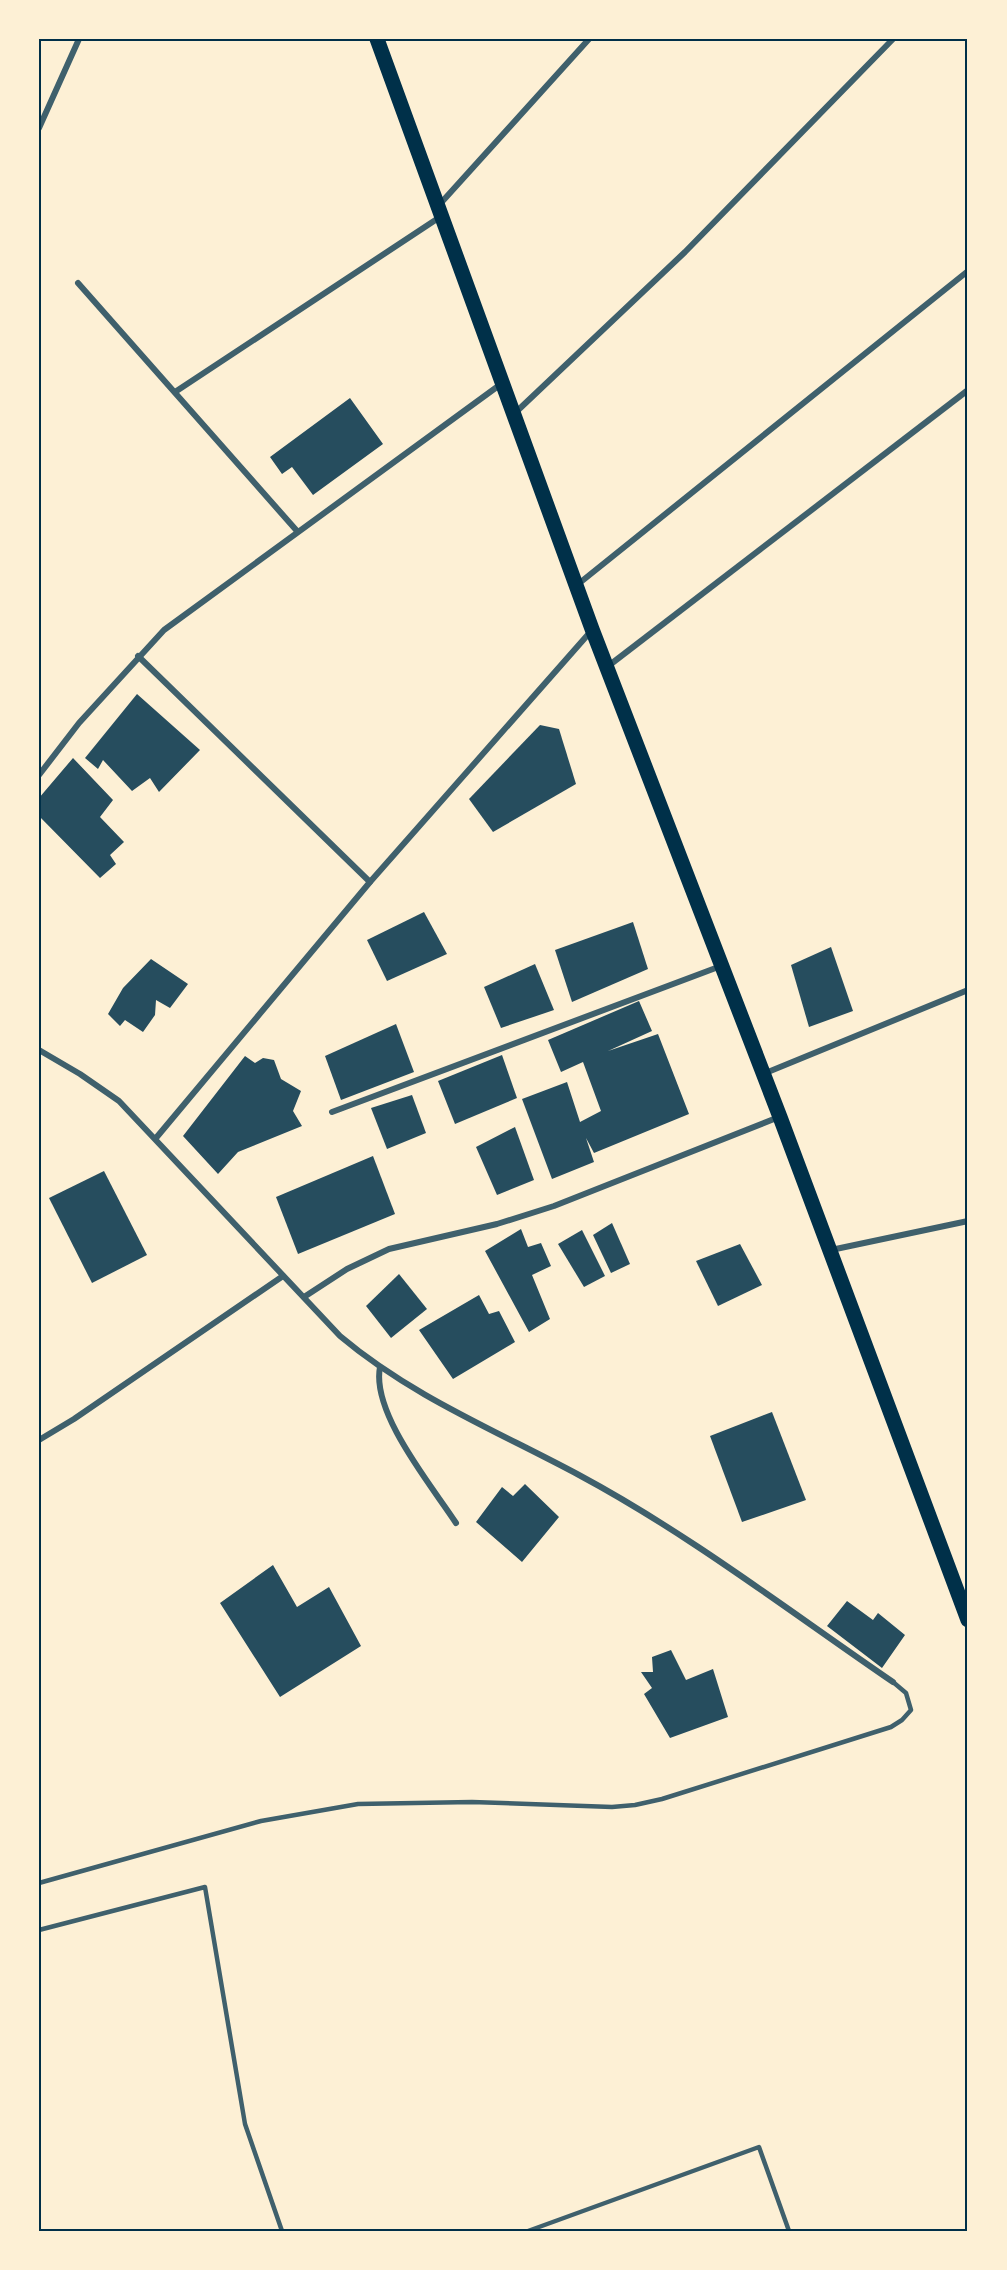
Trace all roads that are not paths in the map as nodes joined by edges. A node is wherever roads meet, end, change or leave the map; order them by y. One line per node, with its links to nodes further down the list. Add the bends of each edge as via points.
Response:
1 (79, 39): 5 (street)
2 (377, 39): 6 (main road)
3 (589, 39): 6 (street)
4 (893, 39): 12 (street, via 685,252)
5 (39, 129)
6 (441, 210): 9 (main road); 11 (street)
7 (968, 271): 14 (street)
8 (78, 284): 11 (street)
9 (504, 382): 12 (main road); 13 (street)
10 (968, 390): 17 (street)
11 (175, 392): 13 (street)
12 (516, 413): 14 (main road)
13 (297, 531): 16 (street, via 180,616)
14 (576, 585): 15 (main road)
15 (592, 630): 17 (main road); 19 (street)
16 (138, 656): 18 (street); 19 (street)
17 (607, 667): 20 (main road)
18 (39, 775)
19 (370, 882): 26 (street)
20 (722, 965): 23 (main road); 24 (street)
21 (968, 990): 23 (street)
22 (39, 1050): 26 (street, via 118,1101)
23 (763, 1074): 25 (main road)
24 (332, 1112)
25 (780, 1117): 28 (main road); 30 (street, via 564,1203 497,1224 389,1249 347,1269)
26 (156, 1138): 29 (street)
27 (968, 1221): 28 (street)
28 (829, 1250): 34 (main road)
29 (284, 1276): 30 (street); 32 (street)
30 (304, 1297): 31 (street, via 340,1336)
31 (380, 1367): 33 (street, via 391,1419); 35 (street, via 657,1521)
32 (39, 1440)
33 (456, 1523)
34 (968, 1620)
35 (893, 1682): 36 (lane, via 906,1693 911,1710 891,1727 662,1799 612,1807 472,1802 358,1804 261,1821)
36 (39, 1883)
37 (39, 1930): 38 (lane, via 205,1887 245,2124)
38 (282, 2231)
39 (528, 2231): 40 (lane, via 759,2147)
40 (789, 2231)

